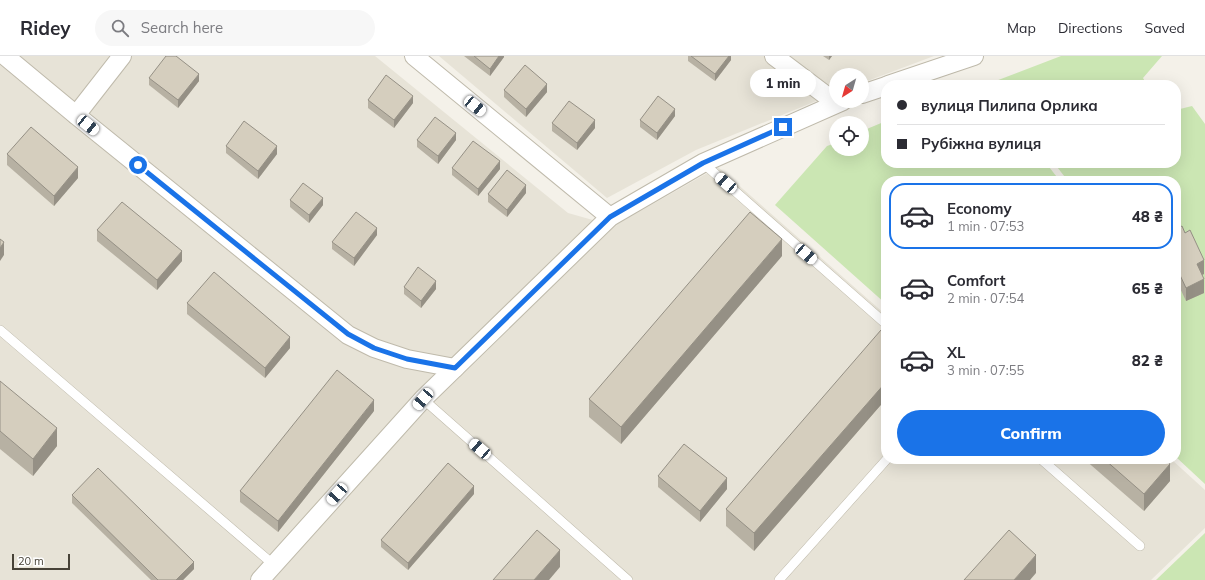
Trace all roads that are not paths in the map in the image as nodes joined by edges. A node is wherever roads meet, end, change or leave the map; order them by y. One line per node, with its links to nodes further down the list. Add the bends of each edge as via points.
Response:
1 (5, 56): 12 (street)
2 (122, 56): 12 (street)
3 (414, 56): 14 (street)
4 (774, 56): 10 (street)
5 (974, 56): 6 (street)
6 (945, 60): 7 (street)
7 (899, 80)
8 (881, 87): 9 (street)
9 (869, 91)
10 (829, 94)
11 (829, 107): 13 (street)
12 (76, 115): 17 (street, via 348,334 374,348 407,359)
13 (703, 163): 14 (street); 15 (lane)
14 (610, 217): 17 (street)
15 (881, 320)
16 (0, 330): 22 (lane)
17 (455, 368): 18 (street)
18 (423, 399): 22 (street); 24 (lane)
19 (882, 464): 25 (lane)
20 (1047, 464): 21 (lane)
21 (1140, 546)
22 (274, 565): 23 (street)
23 (260, 580)
24 (628, 580)
25 (779, 580)

